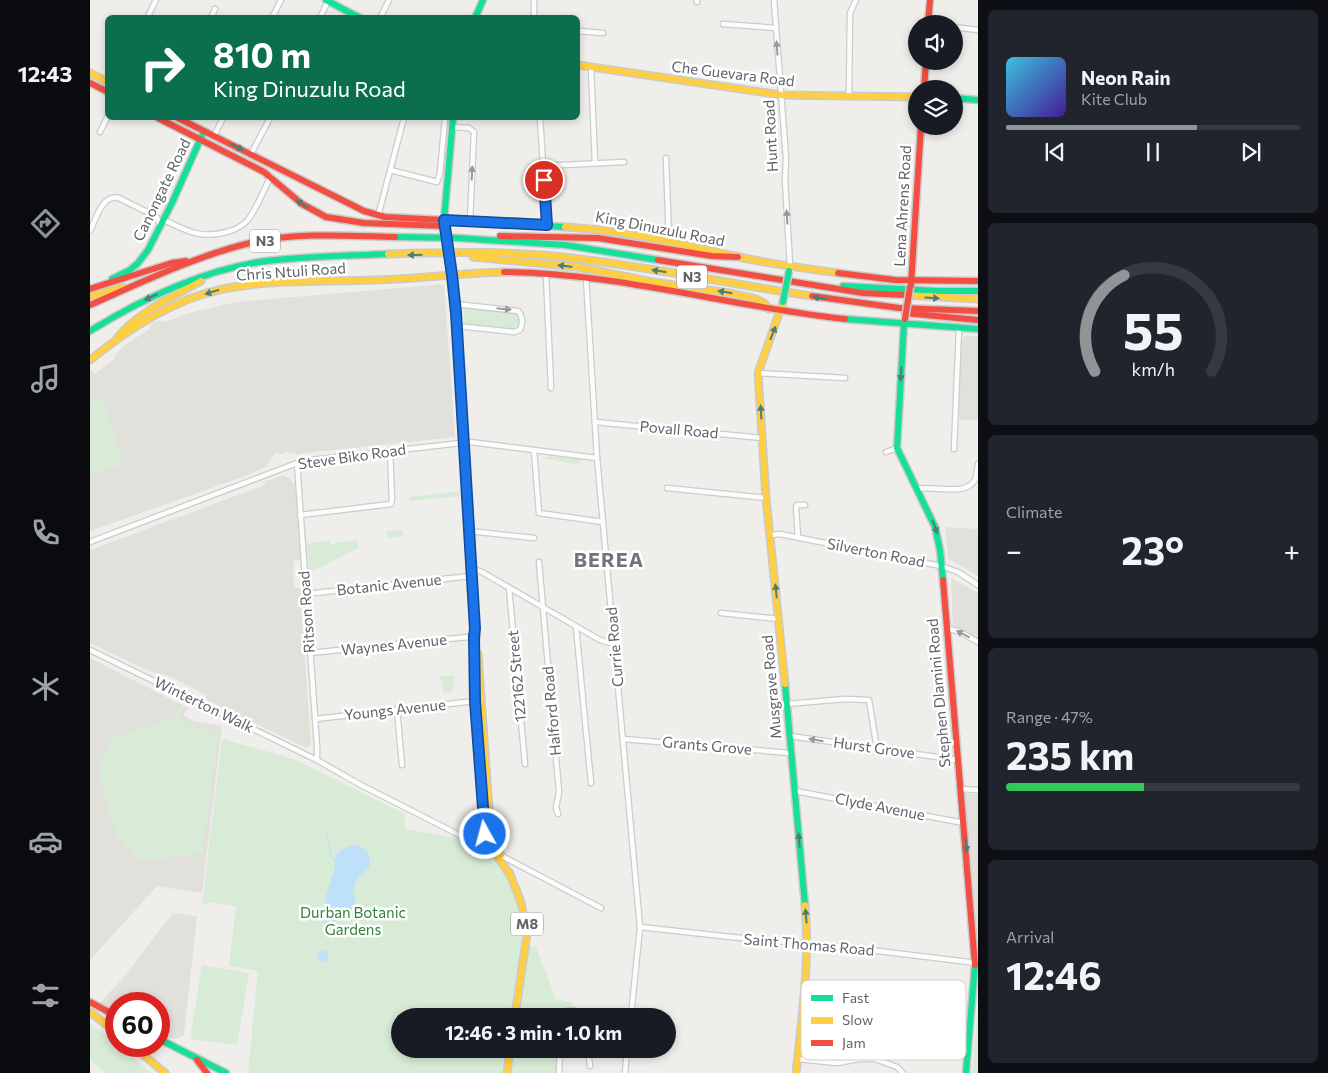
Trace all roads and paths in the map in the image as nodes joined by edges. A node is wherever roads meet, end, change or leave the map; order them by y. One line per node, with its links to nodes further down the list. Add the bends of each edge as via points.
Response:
1 (156, 0): 11 (street)
2 (281, 0): 13 (street)
3 (327, 0): 14 (street); 15 (main road)
4 (389, 0): 16 (street)
5 (483, 0): 17 (main road)
6 (534, 0): 18 (street)
7 (774, 0): 21 (street, Hunt Road)
8 (856, 0): 33 (street, via 850,14)
9 (930, 0): 19 (main road)
10 (215, 9): 12 (street)
11 (148, 15)
12 (212, 15)
13 (274, 15)
14 (321, 15)
15 (354, 15)
16 (382, 15)
17 (476, 15)
18 (534, 15)
19 (929, 15)
20 (723, 24): 21 (street)
21 (776, 28): 32 (street, Hunt Road, one-way to 21)
22 (963, 28): 23 (street)
23 (978, 30)
24 (580, 31): 25 (street)
25 (603, 33)
26 (580, 65): 27 (main road, Che Guevara Road)
27 (590, 67): 32 (main road, Che Guevara Road); 55 (street)
28 (90, 73): 29 (main road)
29 (105, 80)
30 (90, 83): 31 (main road)
31 (105, 90)
32 (781, 95): 33 (main road, Che Guevara Road); 70 (street, Hunt Road, one-way to 32)
33 (849, 96): 34 (main road, Che Guevara Road)
34 (908, 97)
35 (963, 99): 36 (main road)
36 (978, 100)
37 (106, 120): 48 (street)
38 (162, 120): 51 (main road, King Dinuzulu Road)
39 (182, 120): 47 (main road, King Dinuzulu Road)
40 (222, 120): 50 (street)
41 (269, 120): 52 (street)
42 (403, 120): 57 (street)
43 (446, 120): 57 (street, via 437,182)
44 (453, 120): 46 (main road, M8)
45 (540, 120): 56 (street)
46 (452, 127): 61 (street, one-way to 46, via 474,132 470,128); 62 (main road, M8)
47 (204, 131): 50 (main road, King Dinuzulu Road); 51 (main road, Canongate Road)
48 (100, 132)
49 (920, 135): 77 (main road, Lena Ahrens Road)
50 (214, 136): 52 (main road, King Dinuzulu Road, one-way to 52)
51 (201, 139): 58 (main road, King Dinuzulu Road); 60 (main road, Canongate Road, via 168,211)
52 (251, 154): 59 (main road, King Dinuzulu Road)
53 (666, 158): 66 (street)
54 (624, 162): 55 (street)
55 (595, 163): 56 (street)
56 (543, 166): 63 (street)
57 (390, 170): 59 (street)
58 (271, 176): 60 (street, via 252,214 235,229 197,235); 62 (main road, King Dinuzulu Road, one-way to 58, via 364,223 326,217 302,204)
59 (378, 216): 62 (main road, King Dinuzulu Road)
60 (160, 218): 64 (street, via 113,197 103,205); 79 (main road, Canongate Road, via 160,227 136,264 116,278)
61 (470, 221): 62 (main road, King Dinuzulu Road); 63 (main road, King Dinuzulu Road)
62 (445, 225): 73 (main road, M8, bridge)
63 (547, 225): 66 (main road, King Dinuzulu Road, via 613,231)
64 (90, 231)
65 (458, 238): 68 (main road, via 481,235 598,238 712,256); 69 (main road, N3, via 301,236 256,242); 78 (main road, N3, via 583,247)
66 (669, 241): 68 (main road, King Dinuzulu Road)
67 (464, 254): 71 (main road, N3, one-way to 71, via 284,259); 83 (main road, N3, one-way to 67, via 581,259); 86 (main road, one-way to 67, via 756,299 729,293 578,268)
68 (738, 257): 70 (main road, King Dinuzulu Road)
69 (196, 261): 76 (main road, N3); 79 (main road, via 172,263)
70 (789, 268): 77 (main road, King Dinuzulu Road); 87 (main road, Musgrave Road, bridge)
71 (212, 272): 94 (main road, N3, one-way to 94, via 153,295); 95 (main road, via 143,314)
72 (546, 274): 73 (main road, via 491,272); 74 (main road); 99 (street)
73 (452, 275): 84 (main road, M8); 95 (main road, Chris Ntuli Road, one-way to 95, via 260,284 222,289 174,305)
74 (586, 278): 86 (main road); 100 (street, Currie Road)
75 (978, 281): 77 (main road, King Dinuzulu Road)
76 (141, 282): 81 (main road); 85 (main road, N3)
77 (911, 284): 90 (main road, Lena Ahrens Road, bridge)
78 (831, 287): 80 (main road); 82 (main road, N3, one-way to 82, via 896,296)
79 (90, 288)
80 (978, 290)
81 (90, 297)
82 (978, 299)
83 (844, 301): 88 (main road, N3, via 920,310); 89 (main road, via 864,308)
84 (455, 304): 91 (main road, M8); 91 (street, one-way to 91, via 514,310 522,317 521,329 514,332)
85 (90, 305)
86 (769, 309): 87 (main road)
87 (780, 311): 90 (main road); 97 (main road, Musgrave Road, one-way to 87)
88 (978, 311)
89 (978, 320)
90 (905, 322): 92 (main road); 103 (main road, Stephen Dlamini Road, one-way to 103)
91 (456, 326): 102 (main road, M8)
92 (958, 328): 93 (main road); 104 (street)
93 (978, 329)
94 (90, 331)
95 (117, 338): 96 (main road, Chris Ntuli Road)
96 (90, 360)
97 (758, 373): 98 (street); 101 (main road, Musgrave Road, one-way to 97)
98 (845, 378)
99 (551, 388)
100 (595, 422): 101 (street, Povall Road); 108 (street, Currie Road)
101 (762, 438): 113 (main road, Musgrave Road)
102 (463, 443): 105 (street, Steve Biko Road); 106 (street, Steve Biko Road); 117 (main road, M8)
103 (897, 448): 107 (street); 112 (main road, Stephen Dlamini Road)
104 (954, 449)
105 (534, 450): 108 (street, Steve Biko Road); 116 (street, via 538,512)
106 (390, 451): 109 (street, Steve Biko Road); 115 (street, via 392,503)
107 (886, 452)
108 (597, 458): 116 (street, Currie Road)
109 (297, 463): 115 (street, Ritson Road); 121 (street, Steve Biko Road)
110 (978, 464): 112 (street, via 975,480 966,488)
111 (667, 488): 113 (street)
112 (916, 489): 123 (main road, Stephen Dlamini Road, one-way to 123, via 936,530)
113 (766, 498): 118 (main road, Musgrave Road)
114 (806, 505): 119 (street, via 796,507)
115 (300, 515): 128 (street, Ritson Road)
116 (603, 522): 136 (street, Currie Road)
117 (469, 531): 120 (street); 124 (main road, M8)
118 (770, 535): 119 (street, Silverton Road); 131 (main road, Musgrave Road, one-way to 118)
119 (798, 537): 123 (street, Silverton Road)
120 (534, 538)
121 (90, 542)
122 (539, 562): 129 (street, Halford Road)
123 (941, 566): 126 (street, Silverton Road); 133 (main road, Stephen Dlamini Road)
124 (471, 568): 125 (main road, M8); 127 (street)
125 (472, 576): 128 (street, Botanic Avenue); 134 (main road, M8)
126 (978, 585)
127 (509, 588): 129 (street); 149 (street, 122162 Street)
128 (306, 594): 138 (street, Ritson Road)
129 (543, 607): 132 (street); 155 (street, Halford Road, via 559,790)
130 (721, 613): 131 (street)
131 (778, 619): 140 (main road, Musgrave Road)
132 (576, 627): 136 (street); 151 (street)
133 (947, 629): 135 (street, one-way to 133); 148 (main road, Stephen Dlamini Road)
134 (475, 634): 138 (street, Waynes Avenue); 139 (main road, M8); 159 (main road, M8, via 490,824)
135 (978, 642)
136 (614, 644): 144 (street, Currie Road)
137 (90, 650): 147 (street, Winterton Walk)
138 (310, 653): 142 (street, Ritson Road)
139 (475, 701): 141 (street, Youngs Avenue); 157 (main road, M8)
140 (787, 704): 143 (main road, Musgrave Road); 145 (street, via 869,700)
141 (397, 709): 142 (street, Youngs Avenue); 150 (street)
142 (315, 719): 147 (street, Ritson Road)
143 (790, 736): 145 (street, Hurst Grove, one-way to 143); 146 (main road, Musgrave Road)
144 (624, 739): 146 (street, Grants Grove); 163 (street, Currie Road)
145 (877, 749): 148 (street, Hurst Grove)
146 (790, 753): 154 (main road, Musgrave Road)
147 (317, 760): 158 (street)
148 (958, 760): 152 (main road, Stephen Dlamini Road)
149 (525, 764)
150 (402, 765)
151 (592, 783)
152 (961, 789): 153 (street); 156 (main road, Stephen Dlamini Road)
153 (978, 790)
154 (795, 791): 156 (street, Clyde Avenue); 164 (main road, Musgrave Road, one-way to 154)
155 (558, 814)
156 (964, 824): 165 (main road, Stephen Dlamini Road, one-way to 165)
157 (487, 841): 158 (main road); 159 (main road, M8)
158 (481, 845): 159 (street)
159 (499, 855): 160 (main road, M8); 161 (main road, M8)
160 (508, 863): 161 (main road, M8); 162 (street)
161 (510, 875): 168 (main road, M8, via 522,902 527,934)
162 (601, 908)
163 (640, 927): 164 (street, Saint Thomas Road); 169 (street, Currie Road)
164 (808, 944): 165 (street, Saint Thomas Road); 166 (main road, Musgrave Road)
165 (977, 963): 195 (main road, Stephen Dlamini Road)
166 (805, 980)
167 (90, 1002): 170 (main road)
168 (516, 1008)
169 (632, 1008)
170 (105, 1010)
171 (90, 1012): 172 (main road)
172 (105, 1024)
173 (801, 1024): 181 (main road, Musgrave Road)
174 (170, 1044): 176 (main road)
175 (146, 1057): 187 (main road)
176 (195, 1057): 188 (main road); 189 (main road)
177 (509, 1058): 190 (main road)
178 (559, 1058): 191 (street)
179 (589, 1058): 186 (street)
180 (626, 1058): 192 (street)
181 (798, 1059): 182 (street); 193 (main road, Musgrave Road)
182 (801, 1059)
183 (808, 1060): 184 (street, via 837,1063)
184 (854, 1060)
185 (877, 1060): 194 (street)
186 (590, 1066)
187 (165, 1073)
188 (206, 1073)
189 (226, 1073)
190 (507, 1073)
191 (558, 1073)
192 (625, 1073)
193 (796, 1073)
194 (903, 1073)
195 (966, 1073)

